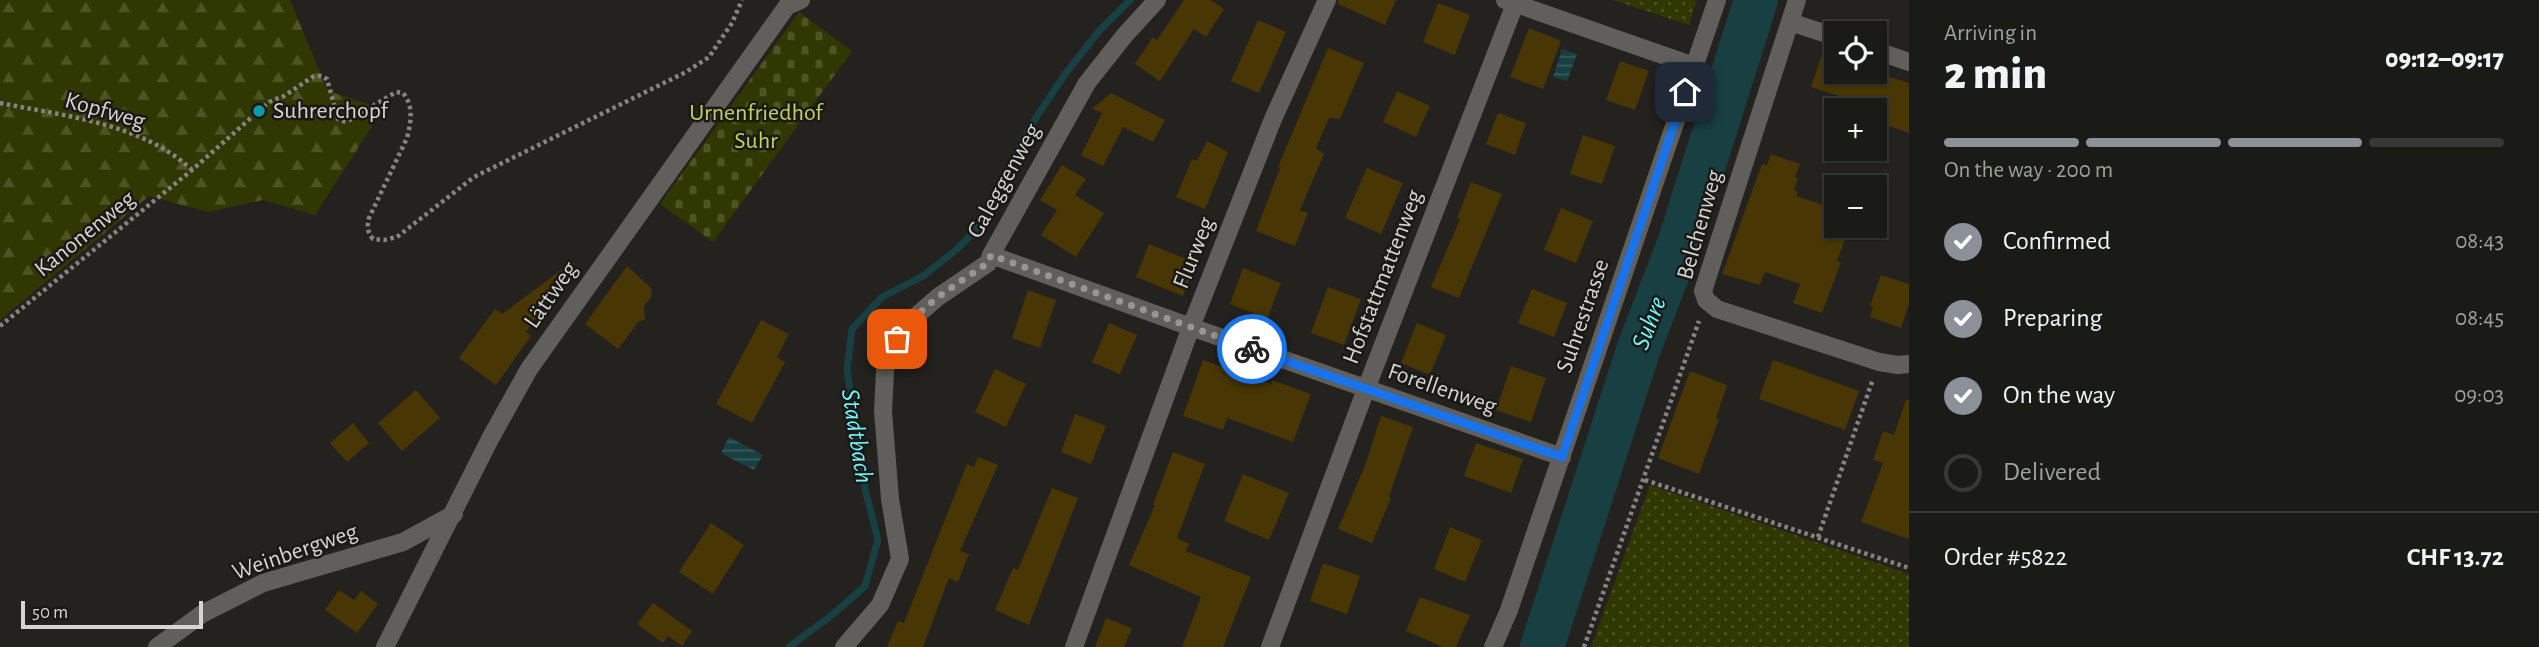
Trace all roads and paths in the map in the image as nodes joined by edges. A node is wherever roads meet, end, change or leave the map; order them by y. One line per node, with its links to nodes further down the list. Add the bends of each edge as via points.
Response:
1 (742, 0): 14 (path, Kanonenweg, via 709,57 474,177 397,237 373,239 367,230 411,124 411,106 403,93 396,92 346,122 338,119 327,79 314,76 269,102)
2 (1157, 0): 15 (street, Galeggenweg, via 1087,83)
3 (1328, 0): 18 (street, Flurweg, via 1273,119)
4 (1717, 0): 12 (street, Suhrestrasse)
5 (1797, 0): 8 (street, Belchenweg)
6 (789, 2): 24 (street, Lättweg, via 529,369)
7 (1510, 2): 12 (street); 21 (street, Hofstattmattenweg)
8 (1790, 22): 9 (street); 16 (street, Belchenweg, via 1703,291)
9 (1824, 33)
10 (1887, 54): 11 (street)
11 (1909, 62)
12 (1694, 66): 22 (street, Suhrestrasse)
13 (0, 103): 14 (path, Kopfweg, via 93,122 142,138 175,154)
14 (192, 170): 17 (path, Kanonenweg)
15 (991, 255): 18 (street, Forellenweg); 29 (street, Galeggenweg, via 988,263 907,324 886,353 883,411 900,559 880,605)
16 (1706, 300): 19 (street, Belchenweg, via 1717,309); 23 (path)
17 (0, 326)
18 (1191, 327): 21 (street, Forellenweg); 30 (street, Flurweg)
19 (1880, 362): 20 (street, Belchenweg); 25 (path)
20 (1909, 364)
21 (1366, 389): 22 (street, Forellenweg); 31 (street, Hofstattmattenweg)
22 (1562, 457): 32 (street, Suhrestrasse)
23 (1644, 480): 25 (path); 33 (path)
24 (454, 514): 27 (street, Weinbergweg, via 403,542 263,583 202,614); 28 (street, Lättweg)
25 (1818, 537): 26 (path)
26 (1909, 568)
27 (157, 647)
28 (385, 647)
29 (844, 647)
30 (1074, 647)
31 (1270, 647)
32 (1493, 647)
33 (1584, 647)

